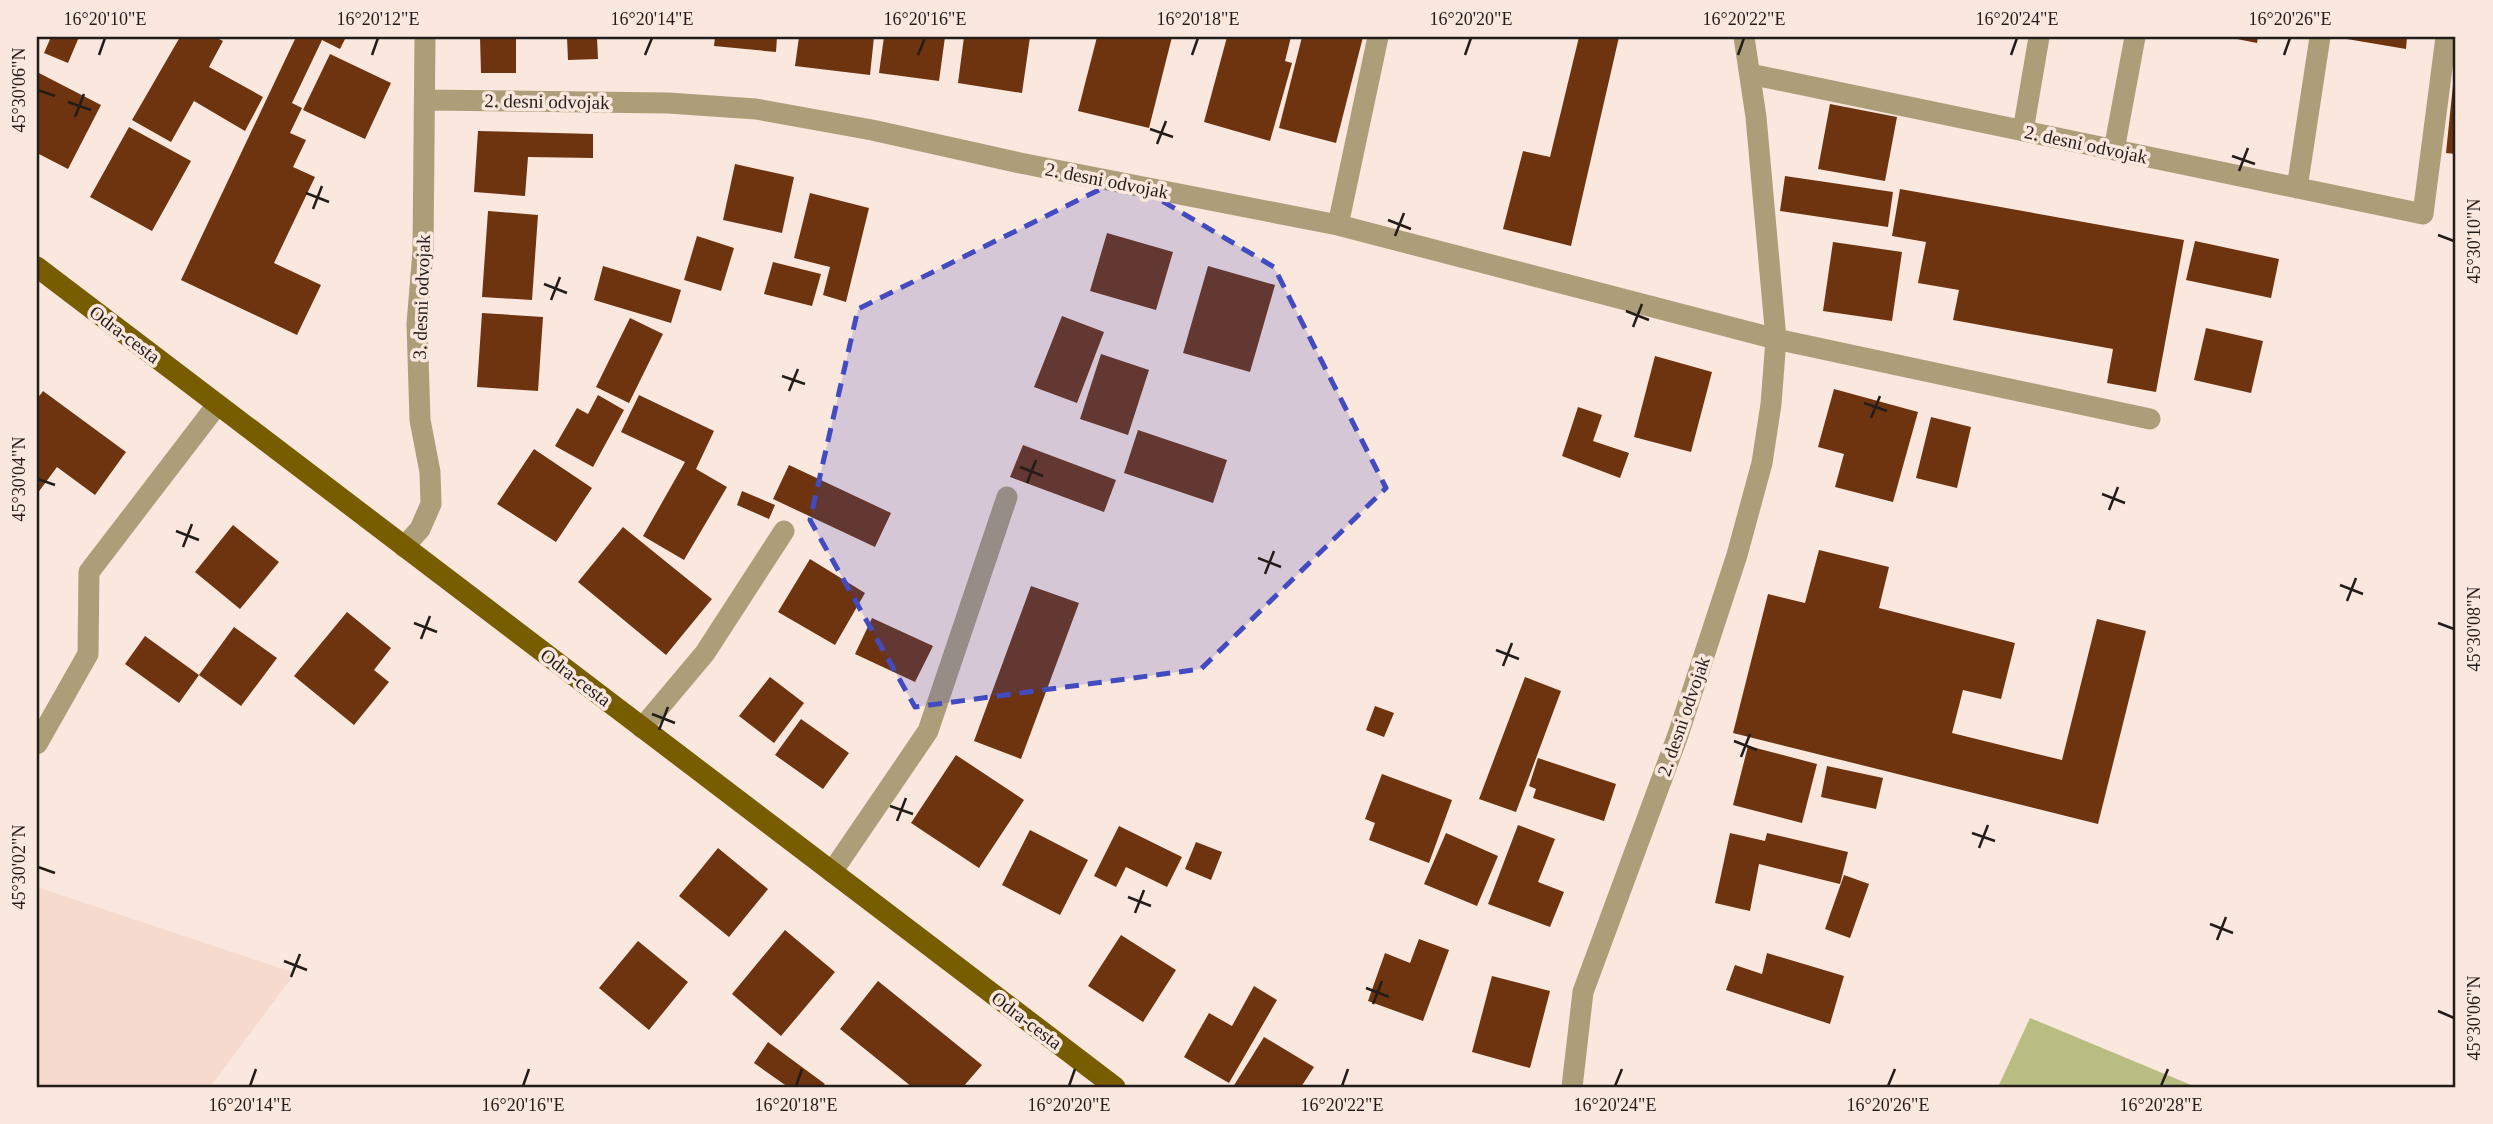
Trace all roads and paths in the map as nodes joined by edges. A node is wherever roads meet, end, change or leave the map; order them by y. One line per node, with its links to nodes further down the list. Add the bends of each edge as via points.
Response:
1 (425, 37): 9 (street, 3. desni odvojak)
2 (1378, 37): 13 (street)
3 (1744, 37): 8 (street, 2. desni odvojak)
4 (2039, 37): 10 (street)
5 (2135, 37): 11 (street)
6 (2320, 37): 12 (street)
7 (2446, 37): 12 (street, 2. desni odvojak, via 2423,214)
8 (1749, 74): 10 (street, 2. desni odvojak); 15 (street, 2. desni odvojak)
9 (426, 100): 13 (street, 2. desni odvojak, via 668,103 756,109); 20 (street, 3. desni odvojak, via 417,324 420,420 431,503 420,529)
10 (2023, 131): 11 (street, 2. desni odvojak)
11 (2114, 150): 12 (street, 2. desni odvojak)
12 (2297, 188)
13 (1338, 225): 15 (street, 2. desni odvojak)
14 (37, 267): 16 (main road, Odra-cesta)
15 (1776, 339): 17 (street); 25 (street, 2. desni odvojak, via 1762,463 1678,734 1583,992)
16 (217, 405): 20 (main road, Odra-cesta); 22 (street, via 89,572 88,653)
17 (2150, 419)
18 (1007, 498): 23 (street, via 928,731)
19 (784, 531): 21 (street, via 705,653)
20 (404, 547): 21 (main road, Odra-cesta)
21 (642, 728): 23 (main road, Odra-cesta)
22 (37, 744)
23 (832, 872): 24 (main road, Odra-cesta)
24 (1115, 1087)
25 (1572, 1087)

